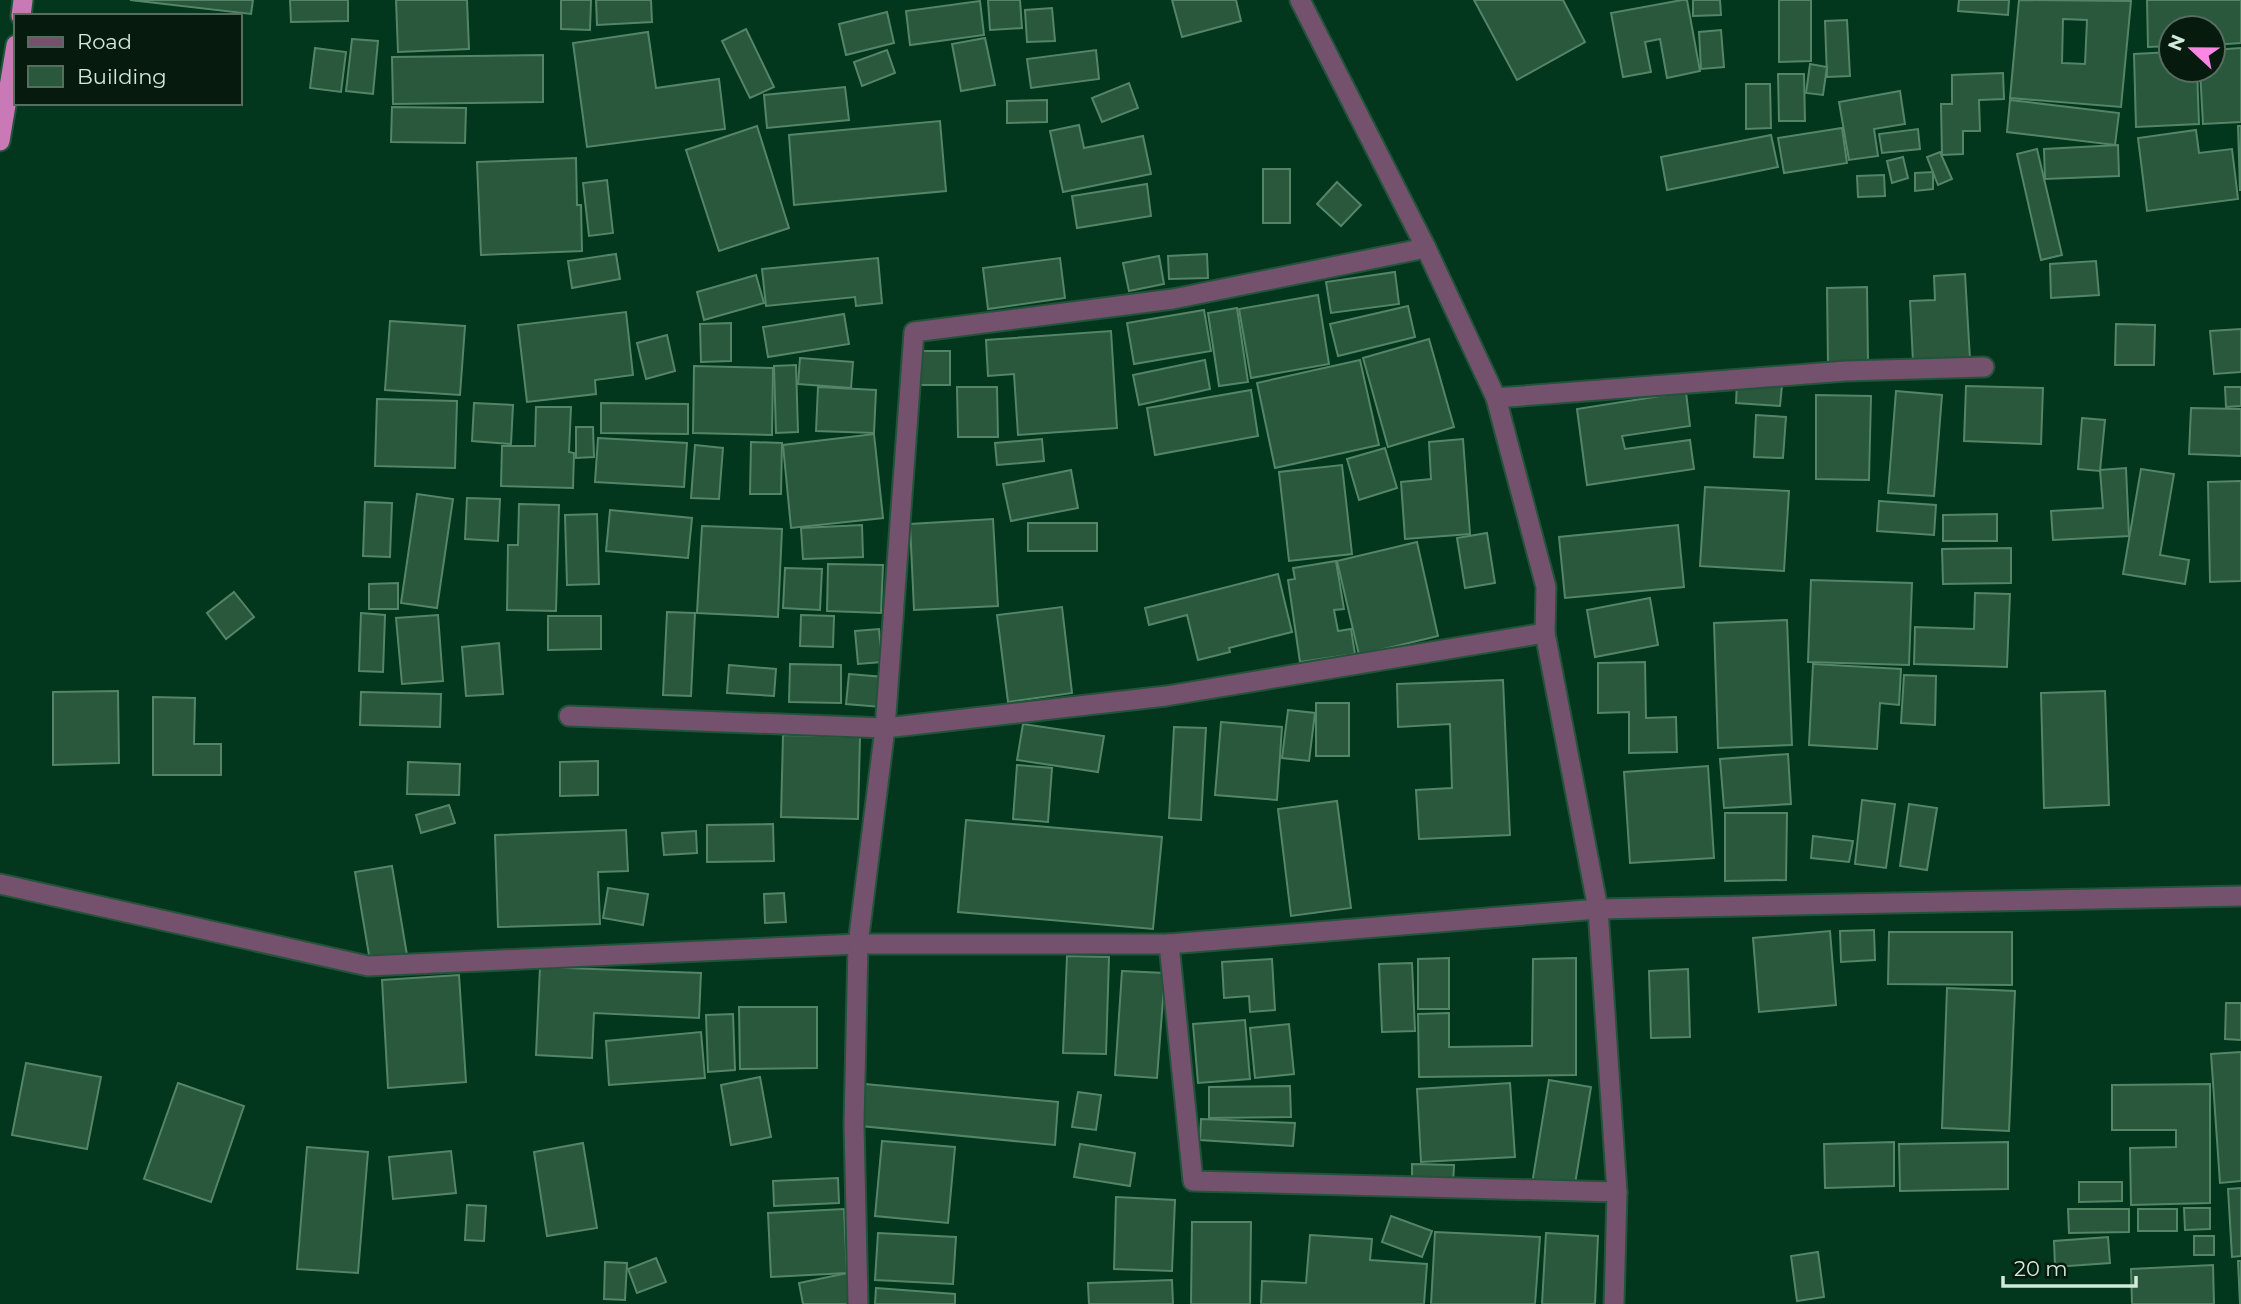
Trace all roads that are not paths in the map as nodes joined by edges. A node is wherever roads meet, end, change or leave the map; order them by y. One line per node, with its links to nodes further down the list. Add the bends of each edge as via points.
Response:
1 (1300, 0): 4 (street)
2 (14, 58): 3 (highway)
3 (0, 141)
4 (1426, 248): 6 (street); 9 (street, via 1173,299 914,332)
5 (1984, 367): 6 (street, via 1846,371)
6 (1496, 398): 7 (street, via 1546,587)
7 (1545, 633): 9 (street, via 1166,696); 12 (street)
8 (569, 716): 9 (street)
9 (886, 728): 13 (street)
10 (0, 884): 13 (street, via 368,966)
11 (2241, 896): 12 (street)
12 (1598, 909): 14 (street); 15 (street)
13 (858, 944): 14 (street); 16 (street, via 854,1124)
14 (1169, 944): 15 (street, via 1193,1181)
15 (1617, 1192): 17 (street)
16 (858, 1304)
17 (1614, 1304)

